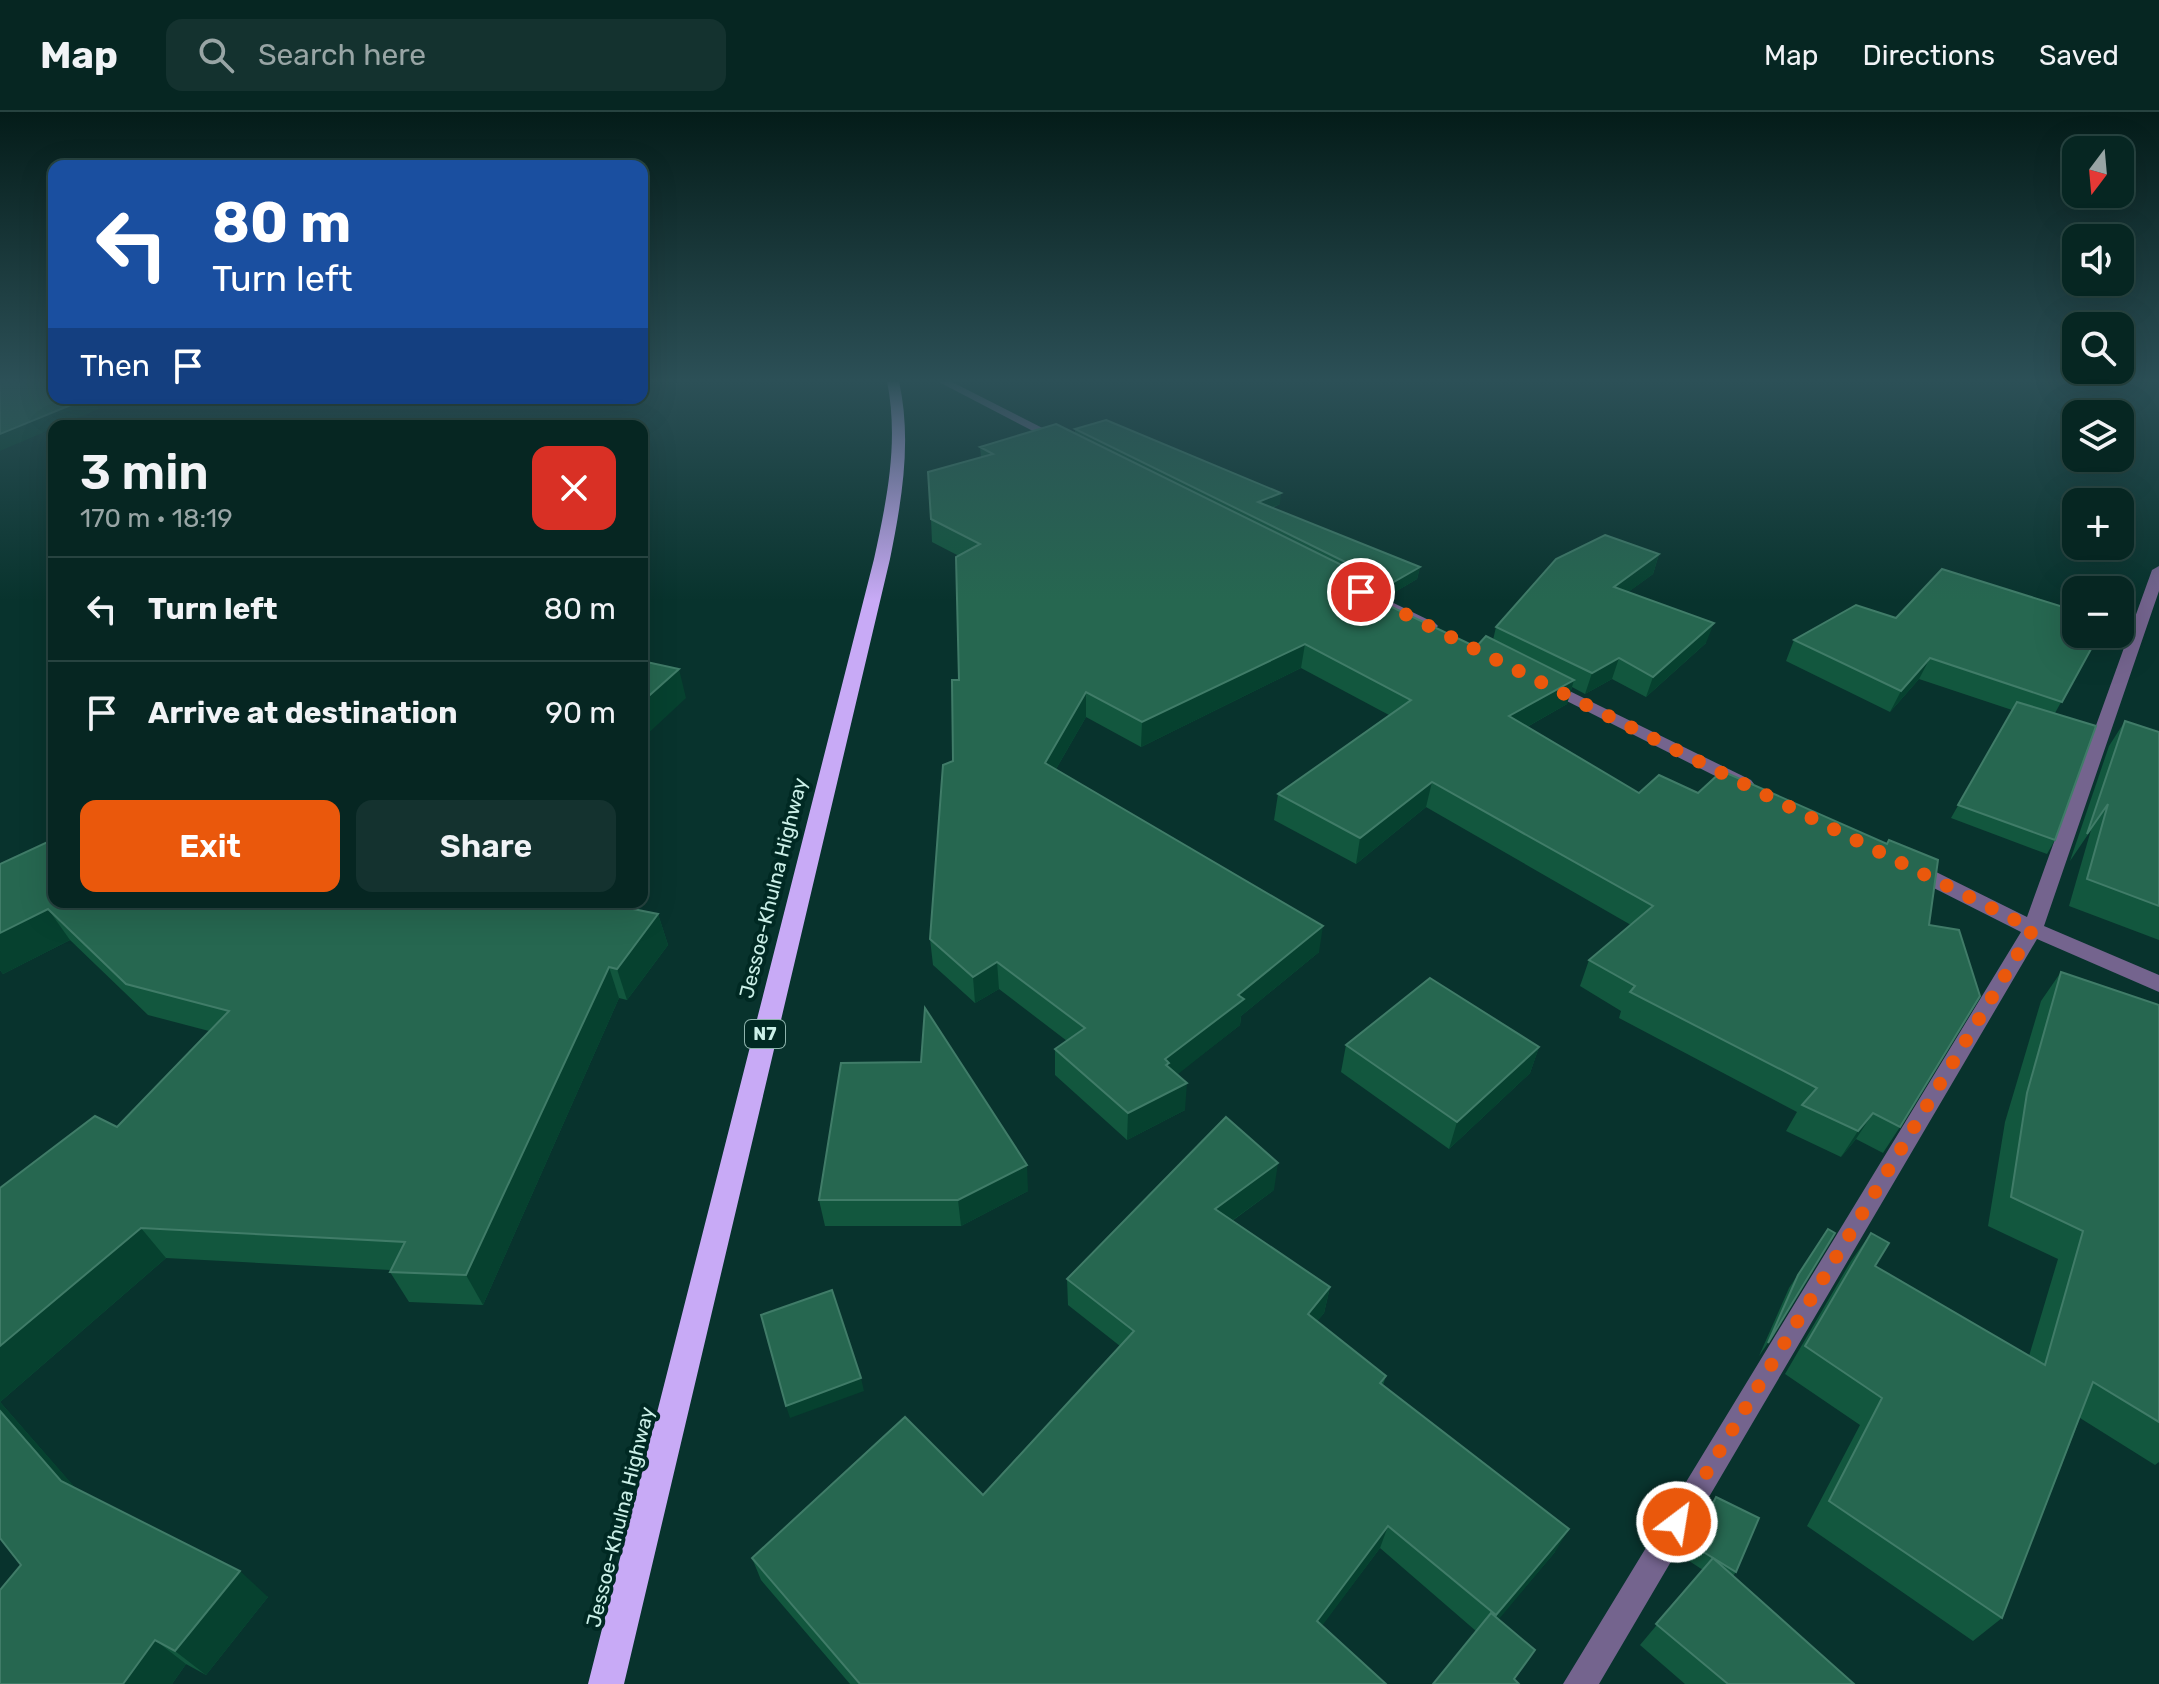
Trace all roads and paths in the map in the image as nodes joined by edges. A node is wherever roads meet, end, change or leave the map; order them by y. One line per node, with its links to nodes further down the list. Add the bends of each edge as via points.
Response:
1 (897, 454): 10 (highway, Jessoe-Khulna Highway / N7, via 887,542)
2 (2159, 570): 8 (street)
3 (1338, 580): 4 (street)
4 (1452, 637)
5 (1523, 673): 6 (street)
6 (1764, 794)
7 (1891, 858): 8 (street)
8 (2033, 929): 9 (street); 11 (street)
9 (2159, 984)
10 (606, 1684)
11 (1580, 1684)

